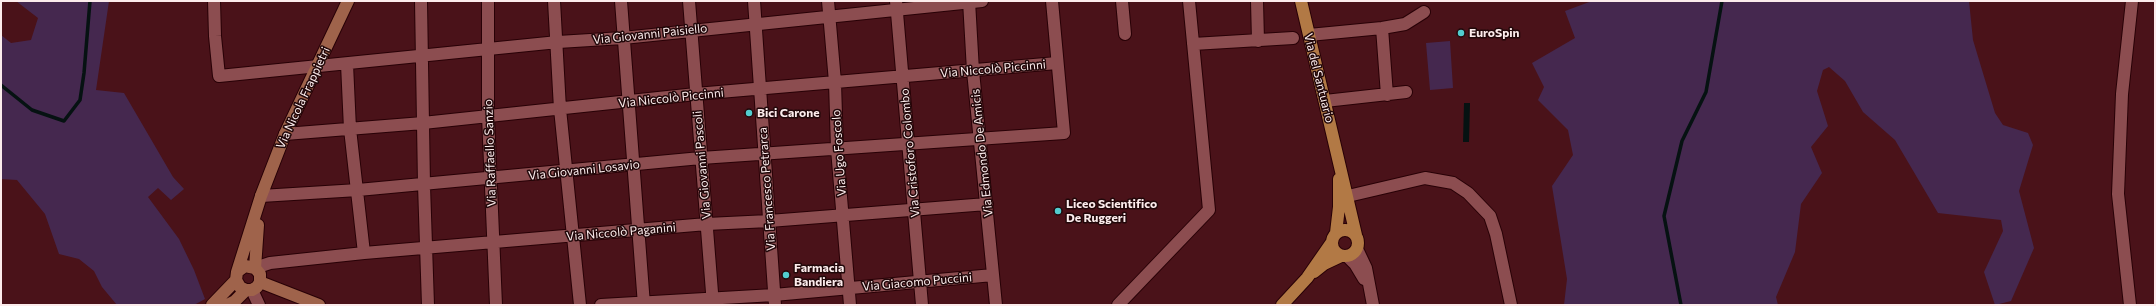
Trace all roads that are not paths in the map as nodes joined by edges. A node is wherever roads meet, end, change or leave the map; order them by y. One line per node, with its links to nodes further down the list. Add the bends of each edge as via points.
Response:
1 (214, 1): 35 (street, Via Giovanni Paisiello, via 219,76)
2 (348, 1): 35 (street, Via Nicola Frappietri)
3 (421, 1): 32 (street)
4 (488, 1): 31 (street, Via Raffaello Sanzio)
5 (554, 1): 29 (street)
6 (621, 1): 26 (street)
7 (689, 1): 23 (street, Via Giovanni Pascoli)
8 (754, 1): 21 (street, Via Francesco Petrarca)
9 (828, 1): 20 (street, Via Ugo Foscolo)
10 (982, 1): 17 (street, Via Giovanni Paisiello)
11 (1052, 1): 33 (street)
12 (1122, 1): 24 (street)
13 (1189, 1): 30 (street)
14 (1258, 1): 28 (street)
15 (1301, 1): 25 (main road, Via del Santuario)
16 (2132, 1): 103 (street, via 2122,94 2118,194)
17 (969, 2): 18 (street, Via Giovanni Paisiello); 36 (street, Via Edmondo De Amicis)
18 (896, 5): 20 (street, Via Giovanni Paisiello); 37 (street, Via Cristoforo Colombo)
19 (1424, 12): 22 (street, via 1405,24)
20 (830, 16): 21 (street, Via Giovanni Paisiello); 38 (street, Via Ugo Foscolo)
21 (757, 24): 23 (street, Via Giovanni Paisiello); 39 (street, Via Francesco Petrarca)
22 (1382, 28): 25 (street); 42 (street)
23 (691, 30): 26 (street, Via Giovanni Paisiello); 41 (street, Via Giovanni Pascoli)
24 (1125, 34)
25 (1309, 35): 43 (main road, Via del Santuario)
26 (623, 38): 29 (street, Via Giovanni Paisiello); 44 (street)
27 (1293, 38): 28 (street)
28 (1258, 41): 30 (street)
29 (558, 42): 31 (street, Via Giovanni Paisiello); 45 (street)
30 (1193, 44): 99 (street, via 1209,210)
31 (488, 49): 32 (street, Via Giovanni Paisiello); 46 (street, Via Raffaello Sanzio)
32 (421, 56): 34 (street, Via Giovanni Paisiello); 47 (street)
33 (1057, 63): 36 (street, Via Niccolò Piccinni); 50 (street, Via Giovanni Losavio, via 1064,133)
34 (347, 64): 35 (street, Via Giovanni Paisiello); 48 (street)
35 (318, 65): 49 (street, Via Nicola Frappietri)
36 (973, 71): 37 (street, Via Niccolò Piccinni); 50 (street, Via Edmondo De Amicis)
37 (904, 76): 38 (street, Via Niccolò Piccinni); 51 (street, Via Cristoforo Colombo)
38 (835, 82): 39 (street, Via Niccolò Piccinni); 52 (street, Via Ugo Foscolo)
39 (762, 89): 41 (street, Via Niccolò Piccinni); 53 (street, Via Francesco Petrarca)
40 (1406, 92): 42 (street)
41 (696, 94): 44 (street, Via Niccolò Piccinni); 55 (street, Via Giovanni Pascoli)
42 (1387, 95): 43 (street)
43 (1325, 101): 54 (main road, Via del Santuario)
44 (628, 102): 45 (street, Via Niccolò Piccinni); 56 (street)
45 (560, 109): 46 (street, Via Niccolò Piccinni); 57 (street)
46 (488, 116): 47 (street, Via Niccolò Piccinni); 58 (street, Via Raffaello Sanzio)
47 (423, 123): 48 (street, Via Niccolò Piccinni); 59 (street)
48 (350, 129): 49 (street, Via Niccolò Piccinni); 60 (street)
49 (284, 134): 61 (street, Via Nicola Frappietri)
50 (980, 140): 51 (street, Via Giovanni Losavio); 63 (street, Via Edmondo De Amicis)
51 (908, 143): 52 (street, Via Giovanni Losavio); 64 (street, Via Cristoforo Colombo)
52 (837, 149): 53 (street, Via Giovanni Losavio); 65 (street, Via Ugo Foscolo)
53 (763, 155): 55 (street, Via Giovanni Losavio); 66 (street, Via Francesco Petrarca)
54 (1338, 156): 62 (main road, Via del Santuario); 71 (main road, Via del Santuario, via 1339,207)
55 (701, 158): 56 (street, Via Giovanni Losavio); 67 (street, Via Giovanni Pascoli)
56 (633, 165): 57 (street, Via Giovanni Losavio); 68 (street)
57 (566, 172): 58 (street, Via Giovanni Losavio); 70 (street)
58 (490, 179): 59 (street, Via Giovanni Losavio); 72 (street, Via Raffaello Sanzio)
59 (424, 185): 60 (street, Via Giovanni Losavio); 73 (street)
60 (358, 190): 61 (street, Via Giovanni Losavio); 75 (street)
61 (261, 196): 77 (street, Via Nicola Frappietri); 79 (street, Via Nicola Frappietri)
62 (1348, 196): 69 (main road, Via del Santuario); 102 (street, via 1425,178 1453,183 1468,192 1490,216)
63 (987, 204): 64 (street, Via Niccolò Paganini); 78 (street, Via Edmondo De Amicis)
64 (914, 209): 65 (street, Via Niccolò Paganini); 81 (street, Via Cristoforo Colombo)
65 (843, 215): 66 (street, Via Niccolò Paganini); 83 (street, Via Ugo Foscolo)
66 (769, 221): 67 (street, Via Niccolò Paganini); 85 (street, Via Francesco Petrarca)
67 (707, 224): 68 (street, Via Niccolò Paganini); 86 (street, Via Giovanni Pascoli)
68 (638, 230): 70 (street, Via Niccolò Paganini); 87 (street)
69 (1356, 235): 71 (main road, via 1344,230); 74 (main road, via 1359,242)
70 (573, 236): 72 (street, Via Niccolò Paganini); 94 (street)
71 (1334, 237): 76 (main road, via 1334,250); 80 (main road)
72 (493, 243): 73 (street, Via Niccolò Paganini); 93 (street, Via Raffaello Sanzio)
73 (425, 248): 75 (street, Via Niccolò Paganini); 92 (street)
74 (1357, 249): 76 (main road); 84 (street, via 1366,268)
75 (364, 253): 77 (street, Via Niccolò Paganini, via 270,263)
76 (1344, 256): 80 (main road, via 1324,264); 84 (street, via 1358,269)
77 (255, 268): 79 (street, via 245,266); 82 (street, via 260,274)
78 (993, 275): 81 (street, Via Giacomo Puccini); 98 (street, Via Edmondo De Amicis)
79 (237, 276): 82 (street, via 240,287); 88 (street)
80 (1307, 278): 100 (main road)
81 (920, 282): 83 (street, Via Giacomo Puccini); 97 (street, Via Cristoforo Colombo)
82 (253, 287): 89 (street, via 235,302); 90 (street); 91 (street)
83 (848, 289): 85 (street, Via Giacomo Puccini); 96 (street, Via Ugo Foscolo)
84 (1369, 290): 101 (street)
85 (774, 300): 86 (street, Via Giacomo Puccini)
86 (713, 301): 87 (street, Via Giacomo Puccini)
87 (644, 303): 95 (street, Via Giacomo Puccini)
88 (212, 305)
89 (227, 305)
90 (259, 305)
91 (319, 305)
92 (428, 305)
93 (496, 305)
94 (580, 305)
95 (601, 305)
96 (850, 305)
97 (922, 305)
98 (996, 305)
99 (1118, 305)
100 (1282, 305)
101 (1373, 305)
102 (1511, 305)
103 (2130, 305)

